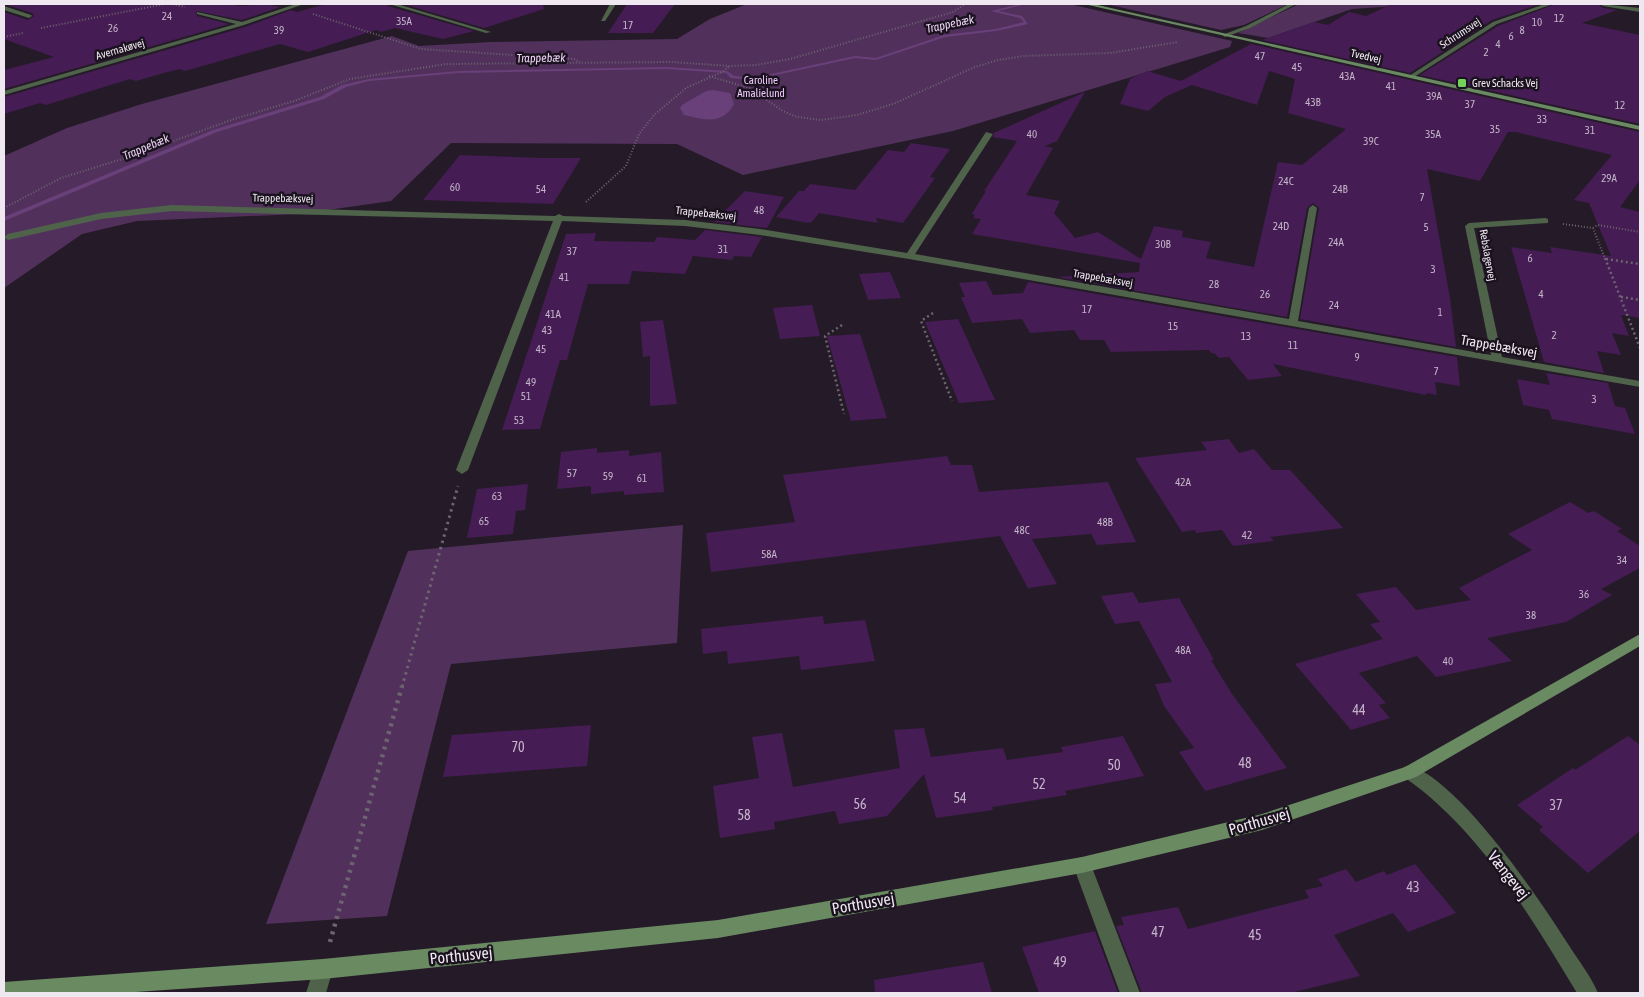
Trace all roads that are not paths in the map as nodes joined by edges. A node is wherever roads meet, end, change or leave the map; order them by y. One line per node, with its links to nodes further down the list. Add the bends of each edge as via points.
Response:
1 (301, 4): 13 (street, Avernakøvej)
2 (392, 4): 14 (street)
3 (613, 4): 12 (street)
4 (1087, 4): 15 (street, Tvedvej)
5 (1293, 4): 15 (street, via 1248,26)
6 (1550, 4): 16 (street, Schrumsvej, via 1495,22)
7 (1603, 4): 9 (street)
8 (4, 8): 11 (street)
9 (1640, 10)
10 (199, 13): 13 (street)
11 (29, 16)
12 (603, 20)
13 (242, 24): 17 (street, Avernakøvej)
14 (488, 32)
15 (1222, 34): 16 (street, Tvedvej)
16 (1412, 76): 18 (street, Tvedvej)
17 (4, 93)
18 (1640, 128)
19 (989, 134): 24 (street)
20 (1313, 208): 25 (street)
21 (559, 218): 23 (street, Trappebæksvej, via 172,208 101,216); 24 (street, Trappebæksvej, via 685,223); 28 (street)
22 (1545, 221): 26 (street, Rebslagervej, via 1469,226)
23 (8, 237)
24 (909, 256): 25 (street, Trappebæksvej)
25 (1293, 324): 26 (street, Trappebæksvej)
26 (1497, 359): 27 (street, Trappebæksvej)
27 (1640, 384)
28 (462, 470)
29 (1640, 639): 30 (street, Porthusvej)
30 (1410, 772): 31 (street, Porthusvej, via 1262,822); 37 (street, Vængevej, via 1440,794 1490,849 1541,916)
31 (1082, 864): 32 (street, Porthusvej, via 718,929); 36 (street)
32 (323, 969): 34 (street, Porthusvej); 35 (street)
33 (4, 992): 34 (street, Porthusvej)
34 (37, 992)
35 (316, 993)
36 (1130, 993)
37 (1588, 993)

